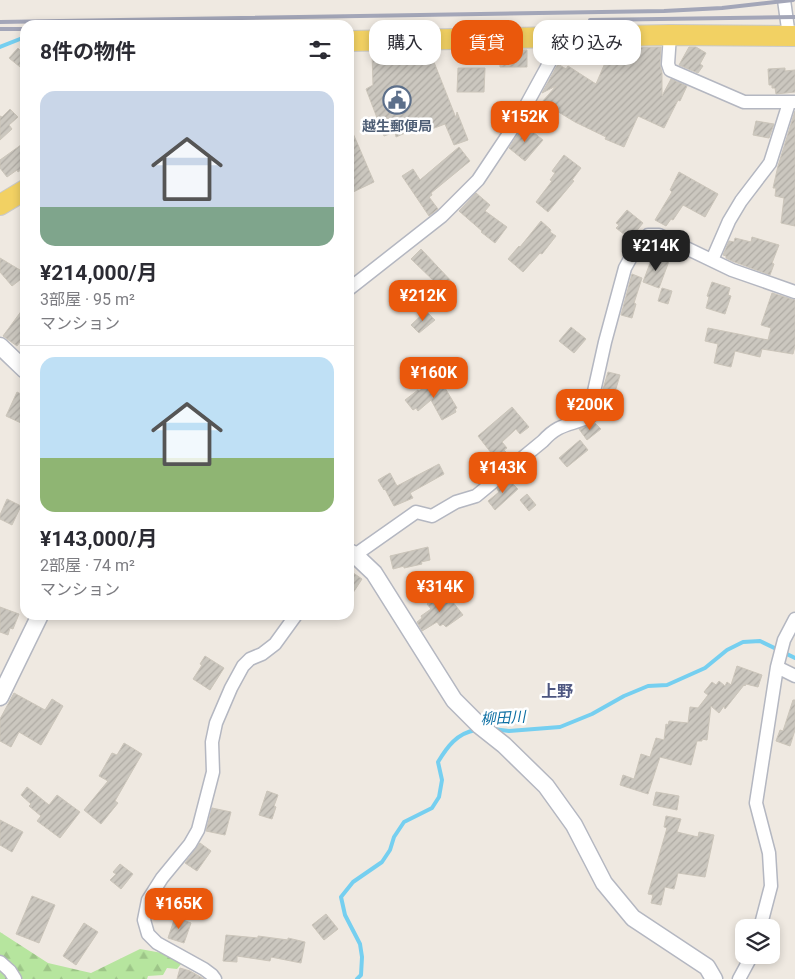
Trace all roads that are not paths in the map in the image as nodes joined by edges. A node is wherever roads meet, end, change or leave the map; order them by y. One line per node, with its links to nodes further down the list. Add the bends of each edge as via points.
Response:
1 (784, 0): 4 (street)
2 (670, 34): 3 (main road); 4 (main road); 8 (street, via 670,70 744,102)
3 (641, 35)
4 (792, 36)
5 (533, 37): 6 (main road)
6 (354, 41)
7 (548, 65): 12 (street, via 518,120 478,180 442,216)
8 (792, 102): 11 (street, via 770,163 729,221)
9 (20, 193): 10 (main road)
10 (0, 205)
11 (712, 260): 13 (street); 16 (street, via 659,235 648,235 625,268 605,342 591,416 552,432 476,496 456,502 432,516 416,512)
12 (354, 285)
13 (795, 292)
14 (0, 346): 15 (street)
15 (20, 365)
16 (354, 553)
17 (354, 556): 29 (street, via 374,573 454,700 546,786 574,825 604,883 633,918 707,967)
18 (795, 619): 21 (street, via 784,640)
19 (38, 620): 23 (street)
20 (292, 620): 28 (street, via 275,644 243,666 231,688 216,723 212,742 213,772 198,830 153,892 145,913 148,934 157,943 204,969)
21 (777, 667): 22 (street); 24 (street, via 756,803 769,853 771,886)
22 (795, 676)
23 (0, 697)
24 (762, 919)
25 (0, 962): 27 (street)
26 (747, 964): 30 (street)
27 (15, 979)
28 (215, 979)
29 (714, 979)
30 (739, 979)

